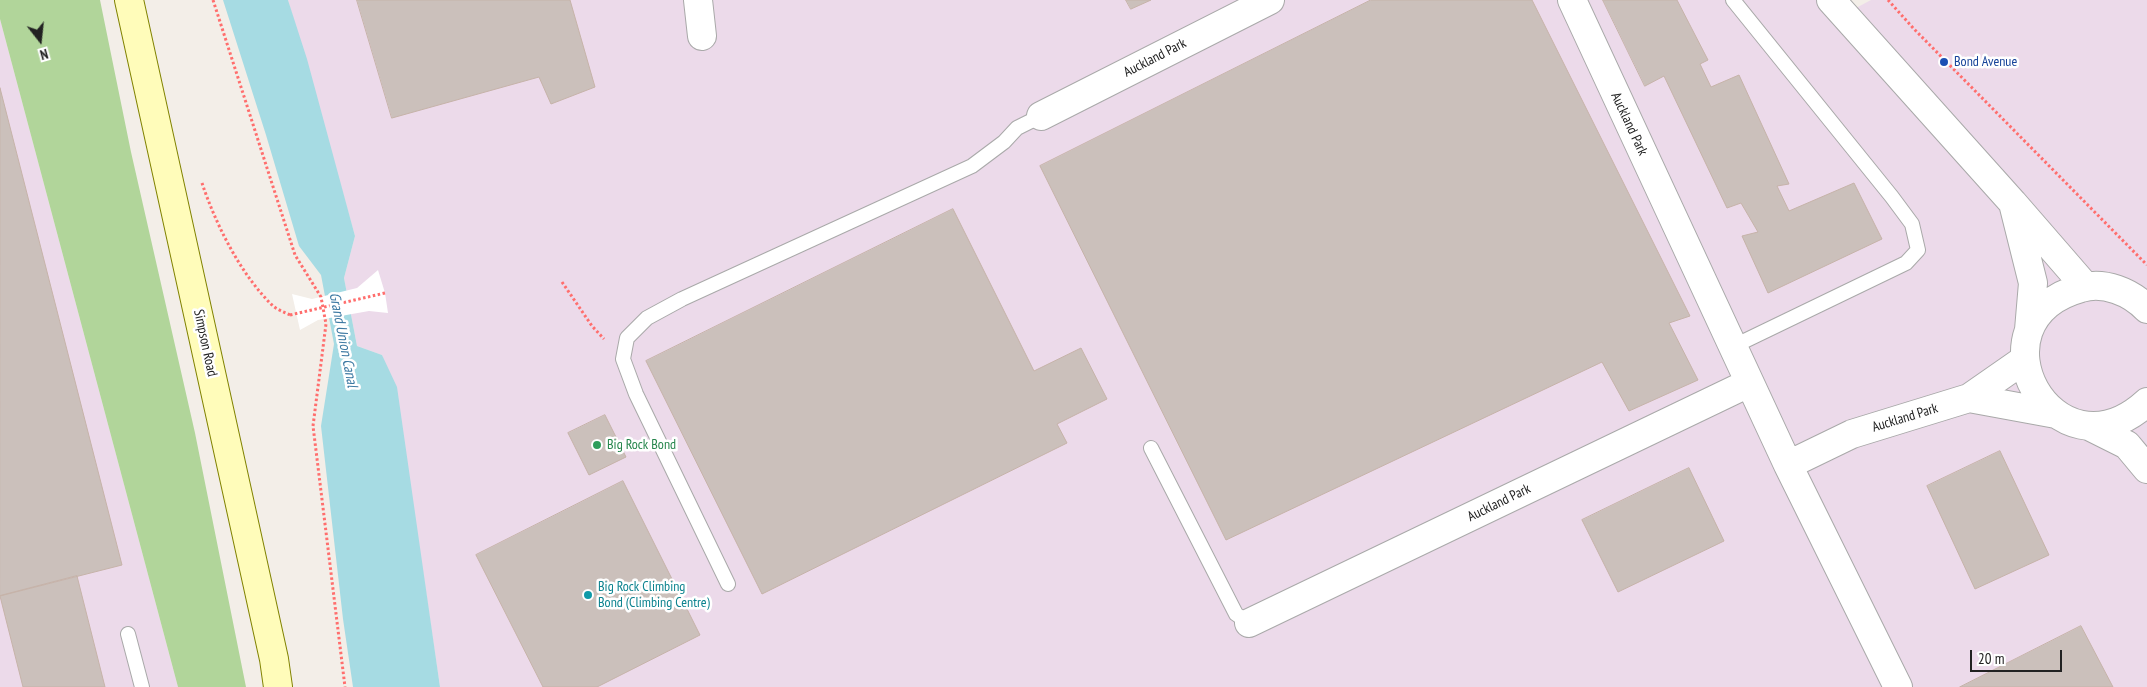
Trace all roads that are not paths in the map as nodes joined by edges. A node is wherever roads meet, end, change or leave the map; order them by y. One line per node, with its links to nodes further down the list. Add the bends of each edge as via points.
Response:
1 (129, 0): 27 (street, Simpson Road)
2 (698, 0): 7 (street)
3 (1270, 0): 8 (street, Auckland Park)
4 (1572, 0): 13 (street, Auckland Park)
5 (1733, 0): 13 (lane, via 1892,196 1912,224 1918,250 1906,263)
6 (1831, 0): 9 (street)
7 (702, 36)
8 (1041, 116): 23 (lane, via 1017,128 972,166 682,298 647,318 627,338 624,359 636,394)
9 (2013, 203): 10 (street); 12 (street, via 2033,283)
10 (2085, 286): 11 (street, via 2120,290); 12 (street, via 2051,302)
11 (2143, 302)
12 (2029, 332): 14 (street)
13 (1732, 347): 15 (street, Auckland Park)
14 (2025, 359): 16 (street, Auckland Park); 18 (street, via 2029,380 2040,399)
15 (1749, 383): 21 (street, Auckland Park); 24 (street, Auckland Park)
16 (1969, 398): 18 (street, Auckland Park); 21 (street, Auckland Park, via 1852,434)
17 (2147, 402): 19 (street, via 2133,415 2112,424)
18 (2056, 414): 19 (street)
19 (2090, 426): 22 (street, via 2127,445)
20 (1151, 448): 24 (lane, via 1236,614)
21 (1788, 465): 28 (street, Auckland Park)
22 (2147, 469)
23 (728, 584)
24 (1249, 623)
25 (128, 634): 26 (lane)
26 (142, 687)
27 (278, 687)
28 (1898, 687)

